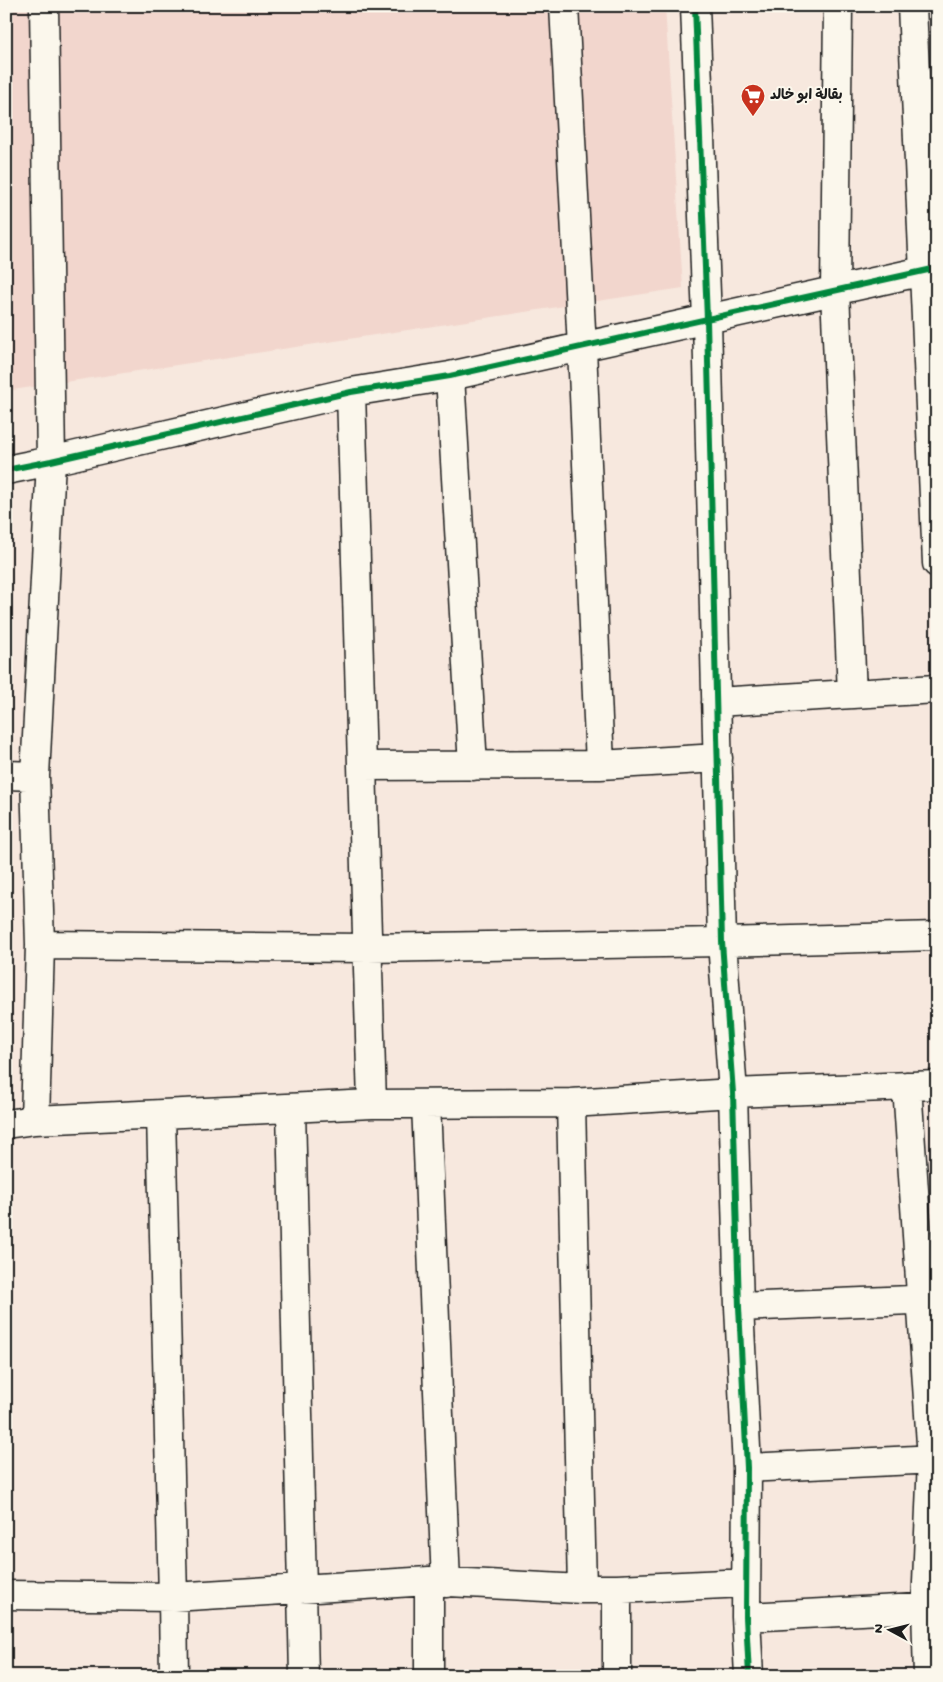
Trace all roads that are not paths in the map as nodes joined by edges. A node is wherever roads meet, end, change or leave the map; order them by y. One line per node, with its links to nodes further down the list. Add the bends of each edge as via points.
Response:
1 (44, 6): 12 (street)
2 (564, 6): 9 (street)
3 (695, 6): 8 (street)
4 (838, 6): 7 (street)
5 (912, 6): 6 (street)
6 (930, 269): 7 (street); 14 (street)
7 (835, 291): 8 (street); 16 (street)
8 (707, 320): 9 (street); 17 (street)
9 (582, 348): 10 (street); 19 (street)
10 (450, 376): 11 (street); 21 (street)
11 (351, 392): 12 (street); 20 (street)
12 (51, 462): 13 (street); 23 (street)
13 (6, 470)
14 (937, 563)
15 (937, 689): 16 (street)
16 (852, 694): 17 (street)
17 (716, 702): 18 (street)
18 (718, 758): 19 (street); 25 (street)
19 (600, 765): 21 (street)
20 (362, 766): 21 (street); 27 (street)
21 (473, 766)
22 (6, 775): 23 (street)
23 (35, 776): 26 (street)
24 (937, 936): 25 (street)
25 (722, 942): 27 (street); 30 (street)
26 (40, 945): 27 (street); 36 (street)
27 (368, 948): 32 (street)
28 (937, 1085): 29 (street)
29 (907, 1086): 30 (street); 38 (street)
30 (733, 1093): 31 (street); 39 (street)
31 (571, 1103): 33 (street); 44 (street)
32 (372, 1104): 33 (street); 34 (street)
33 (426, 1104): 42 (street)
34 (290, 1108): 35 (street); 46 (street)
35 (161, 1115): 36 (street); 48 (street)
36 (35, 1120): 37 (street)
37 (6, 1124)
38 (929, 1299): 39 (street); 40 (street)
39 (739, 1308): 41 (street)
40 (934, 1459): 41 (street); 49 (street)
41 (747, 1468): 43 (street)
42 (437, 1582): 44 (street); 46 (street); 53 (street)
43 (746, 1583): 45 (street); 50 (street)
44 (582, 1589): 45 (street)
45 (617, 1589): 54 (street)
46 (302, 1590): 48 (street); 52 (street)
47 (6, 1594): 48 (street)
48 (173, 1597): 51 (street)
49 (931, 1607): 50 (street); 56 (street)
50 (746, 1617): 55 (street)
51 (174, 1676)
52 (304, 1676)
53 (429, 1676)
54 (617, 1676)
55 (749, 1676)
56 (928, 1676)

